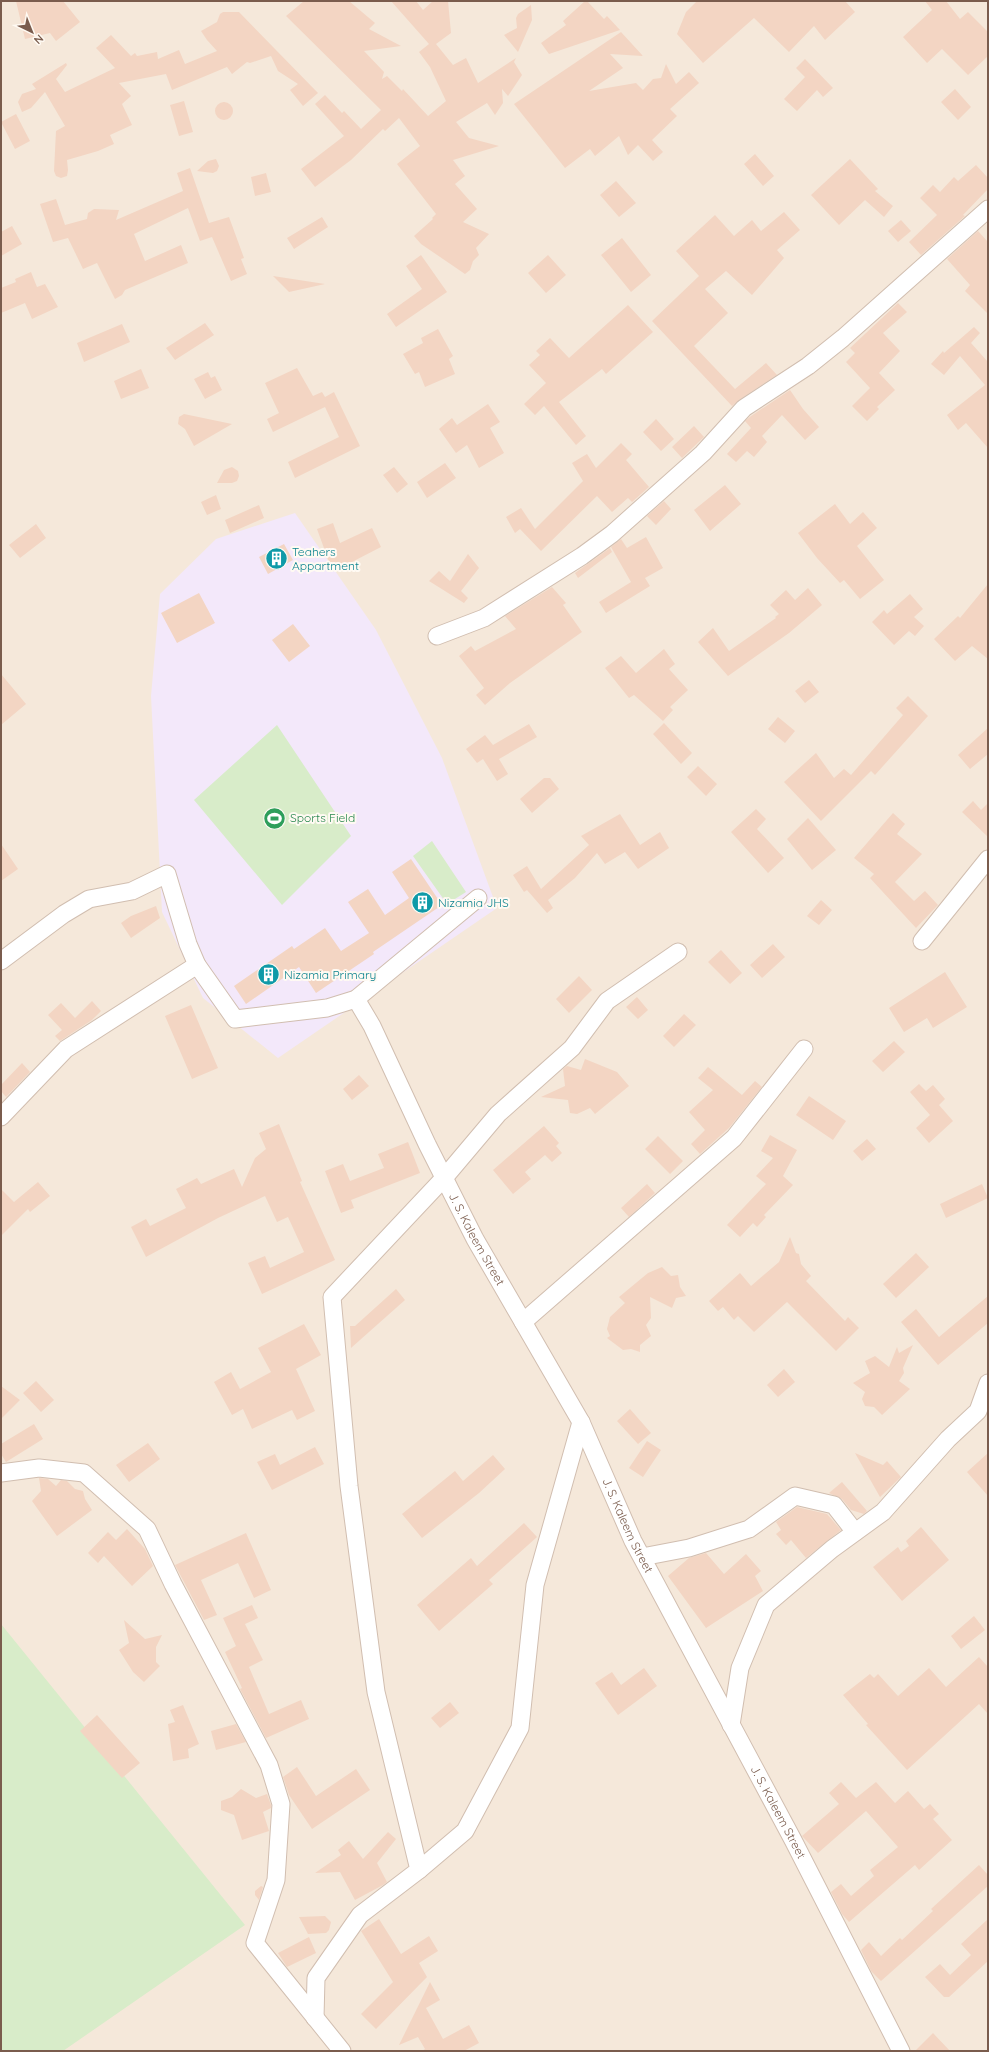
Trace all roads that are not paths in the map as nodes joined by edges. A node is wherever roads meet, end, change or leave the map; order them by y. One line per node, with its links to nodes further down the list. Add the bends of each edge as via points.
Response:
1 (988, 209): 2 (street, via 808,366 744,408 702,453 612,534 484,618)
2 (437, 636)
3 (988, 859): 5 (street)
4 (478, 898): 9 (street)
5 (922, 941)
6 (678, 952): 12 (street, via 607,1001 572,1048 498,1114)
7 (1, 961): 8 (street, via 64,914 89,899 132,891 167,874)
8 (197, 965): 9 (street, via 235,1019 327,1008); 11 (street, via 66,1049)
9 (356, 999): 12 (street, J. S. Kaleem Street, via 372,1026)
10 (804, 1049): 13 (street, via 734,1138)
11 (1, 1117)
12 (444, 1178): 13 (street, J. S. Kaleem Street, via 475,1239); 20 (street, via 332,1297 349,1486 376,1692)
13 (523, 1322): 15 (street, J. S. Kaleem Street)
14 (988, 1383): 17 (street, via 978,1411 948,1439 883,1512)
15 (581, 1422): 18 (street, J. S. Kaleem Street); 20 (street, via 535,1585 520,1728 465,1831)
16 (1, 1474): 21 (street, via 39,1468 84,1473 147,1529 173,1584 269,1765 281,1804 276,1880 255,1943)
17 (855, 1532): 18 (street, via 834,1505 795,1496 749,1529 689,1548); 19 (street, via 766,1605 740,1668)
18 (642, 1558): 19 (street, J. S. Kaleem Street)
19 (731, 1725): 23 (street, J. S. Kaleem Street)
20 (419, 1870): 21 (street, via 360,1915 316,1978)
21 (315, 2018): 22 (street)
22 (342, 2051)
23 (901, 2051)

